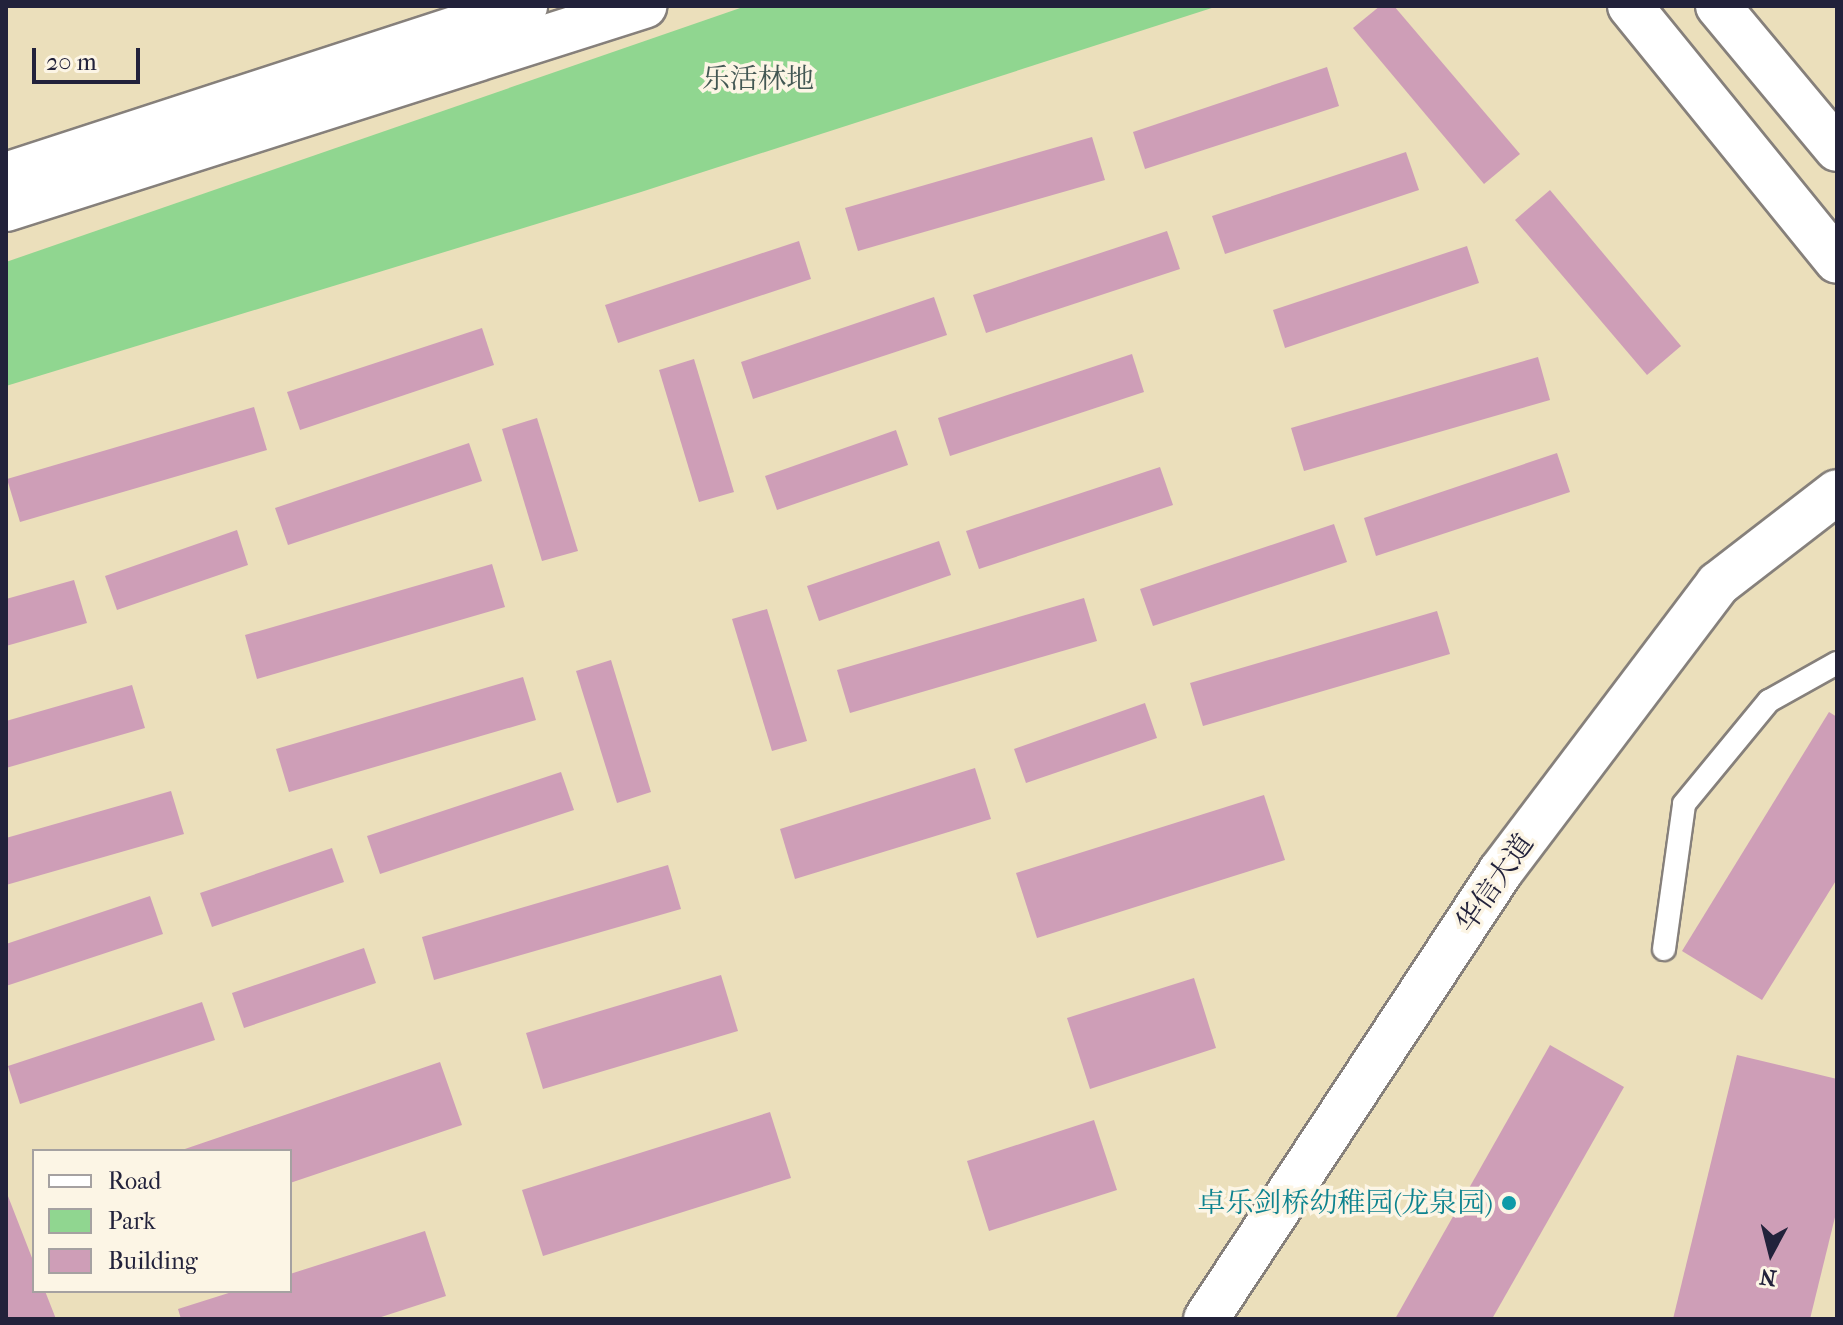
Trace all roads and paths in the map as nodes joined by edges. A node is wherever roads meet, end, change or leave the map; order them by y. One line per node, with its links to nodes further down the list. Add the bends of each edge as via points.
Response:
1 (525, 6): 6 (street)
2 (644, 6): 7 (street)
3 (1630, 6): 8 (street)
4 (1718, 6): 5 (street)
5 (1837, 149)
6 (6, 175)
7 (6, 209)
8 (1837, 261)
9 (1837, 492): 12 (street, 华信大道, via 1718,584 1501,871)
10 (1837, 663): 11 (lane, via 1769,701 1684,804)
11 (1664, 949)
12 (1206, 1319)

